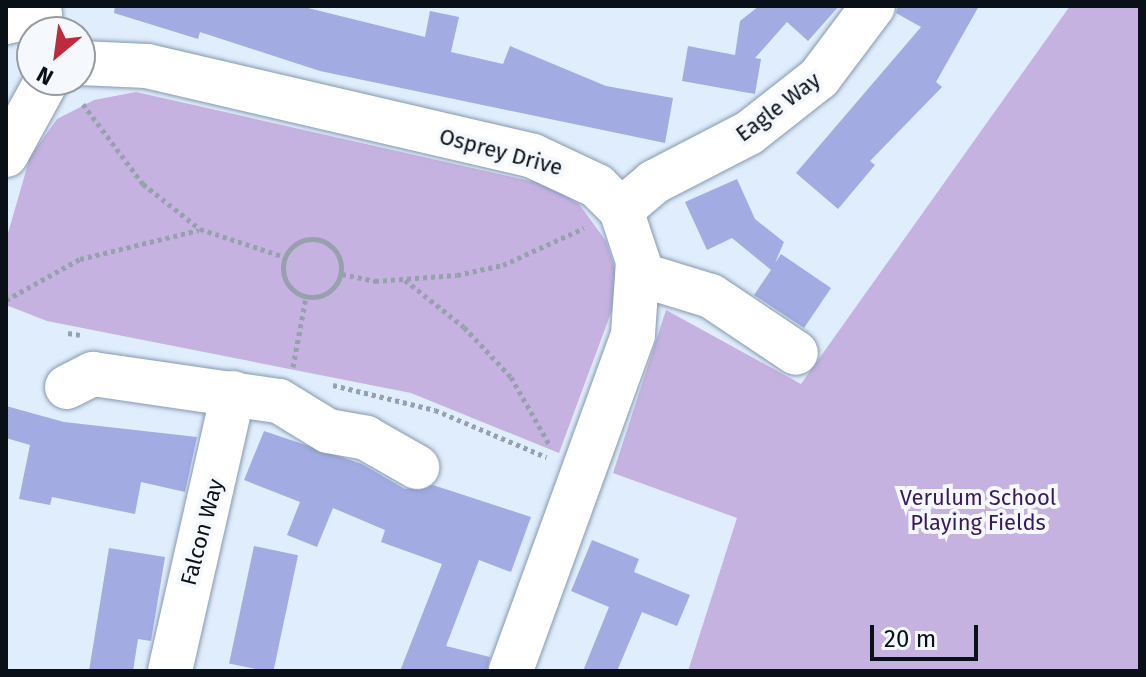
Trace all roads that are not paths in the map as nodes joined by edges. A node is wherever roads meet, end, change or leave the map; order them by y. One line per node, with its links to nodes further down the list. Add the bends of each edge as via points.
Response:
1 (873, 6): 5 (street, Eagle Way, via 819,78 749,133 654,182)
2 (96, 74): 5 (street, Osprey Drive, via 147,66 533,156 597,186)
3 (54, 96): 4 (street)
4 (6, 155)
5 (621, 210): 6 (street)
6 (639, 274): 7 (street, via 711,296); 12 (street, via 633,335)
7 (796, 353)
8 (67, 387): 9 (street, via 93,374)
9 (233, 393): 10 (street, via 279,401 328,431 366,438); 11 (street, Falcon Way)
10 (417, 467)
11 (170, 671)
12 (511, 671)

